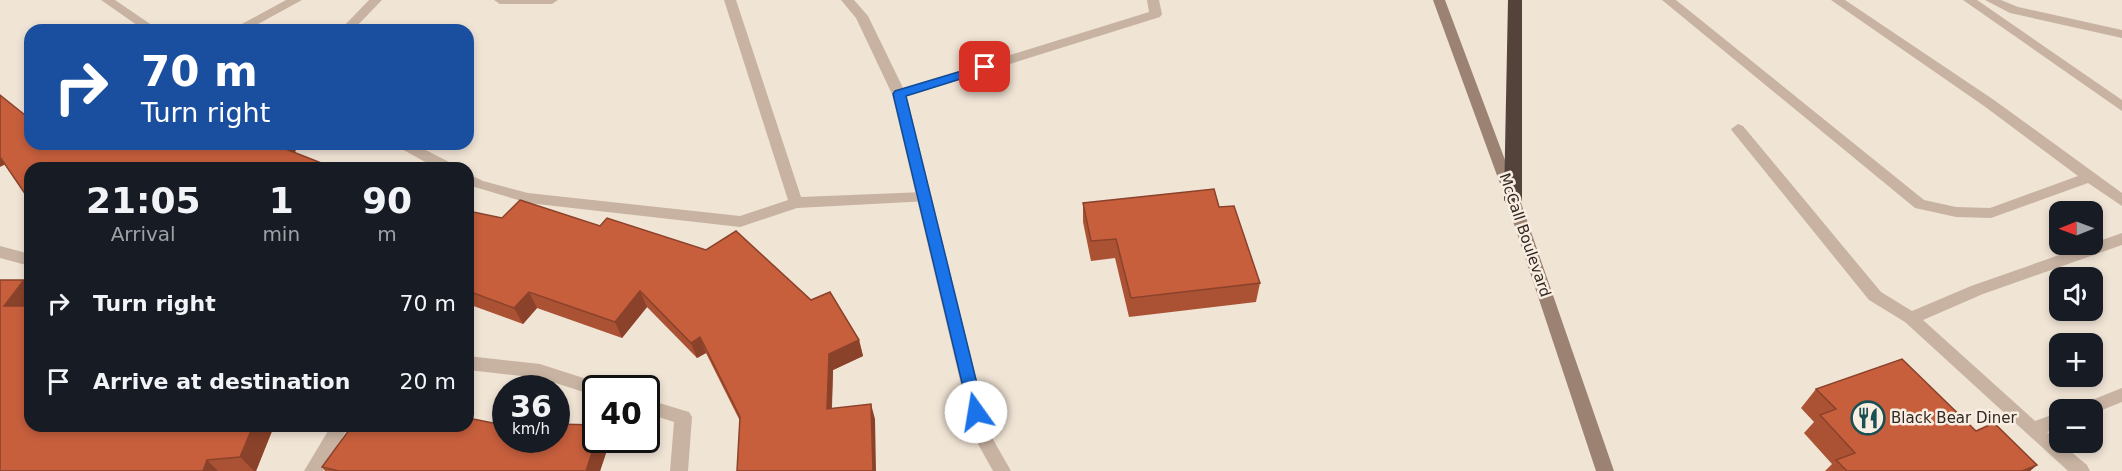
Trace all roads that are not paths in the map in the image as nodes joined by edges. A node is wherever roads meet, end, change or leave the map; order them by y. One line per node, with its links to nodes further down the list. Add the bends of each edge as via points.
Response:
1 (107, 0): 15 (street)
2 (296, 0): 16 (street)
3 (376, 0): 17 (street)
4 (500, 0): 5 (street)
5 (552, 0)
6 (730, 0): 29 (street)
7 (847, 0): 19 (street, via 861,16)
8 (1154, 0): 19 (street, via 1156,14)
9 (1439, 0): 27 (main road, McCall Boulevard)
10 (1515, 0): 27 (highway)
11 (1668, 0): 24 (street, via 1920,204 1956,212 1991,213)
12 (1837, 0): 24 (street, via 1989,103)
13 (1969, 0): 20 (street)
14 (1991, 0): 18 (street, via 2014,10)
15 (144, 24)
16 (249, 24)
17 (352, 24)
18 (2122, 34)
19 (899, 94): 26 (street)
20 (2122, 106)
21 (1738, 129): 33 (street, via 1875,296)
22 (414, 150): 23 (street)
23 (437, 162)
24 (2089, 177): 28 (street)
25 (474, 182): 29 (street, via 528,198 740,222)
26 (924, 197): 29 (street); 44 (street, via 982,435)
27 (1513, 200): 45 (main road, McCall Boulevard)
28 (2122, 201)
29 (796, 203)
30 (2122, 239): 33 (street, via 1977,290)
31 (0, 252): 32 (street)
32 (24, 258)
33 (1911, 318): 40 (street)
34 (474, 364): 35 (street, via 540,371)
35 (582, 384)
36 (2122, 395): 37 (street)
37 (2103, 403)
38 (660, 410): 43 (street, via 683,417)
39 (2049, 424): 40 (street)
40 (2033, 430): 46 (street)
41 (336, 432): 42 (street)
42 (313, 471)
43 (679, 471)
44 (1002, 471)
45 (1605, 471)
46 (2081, 471)

